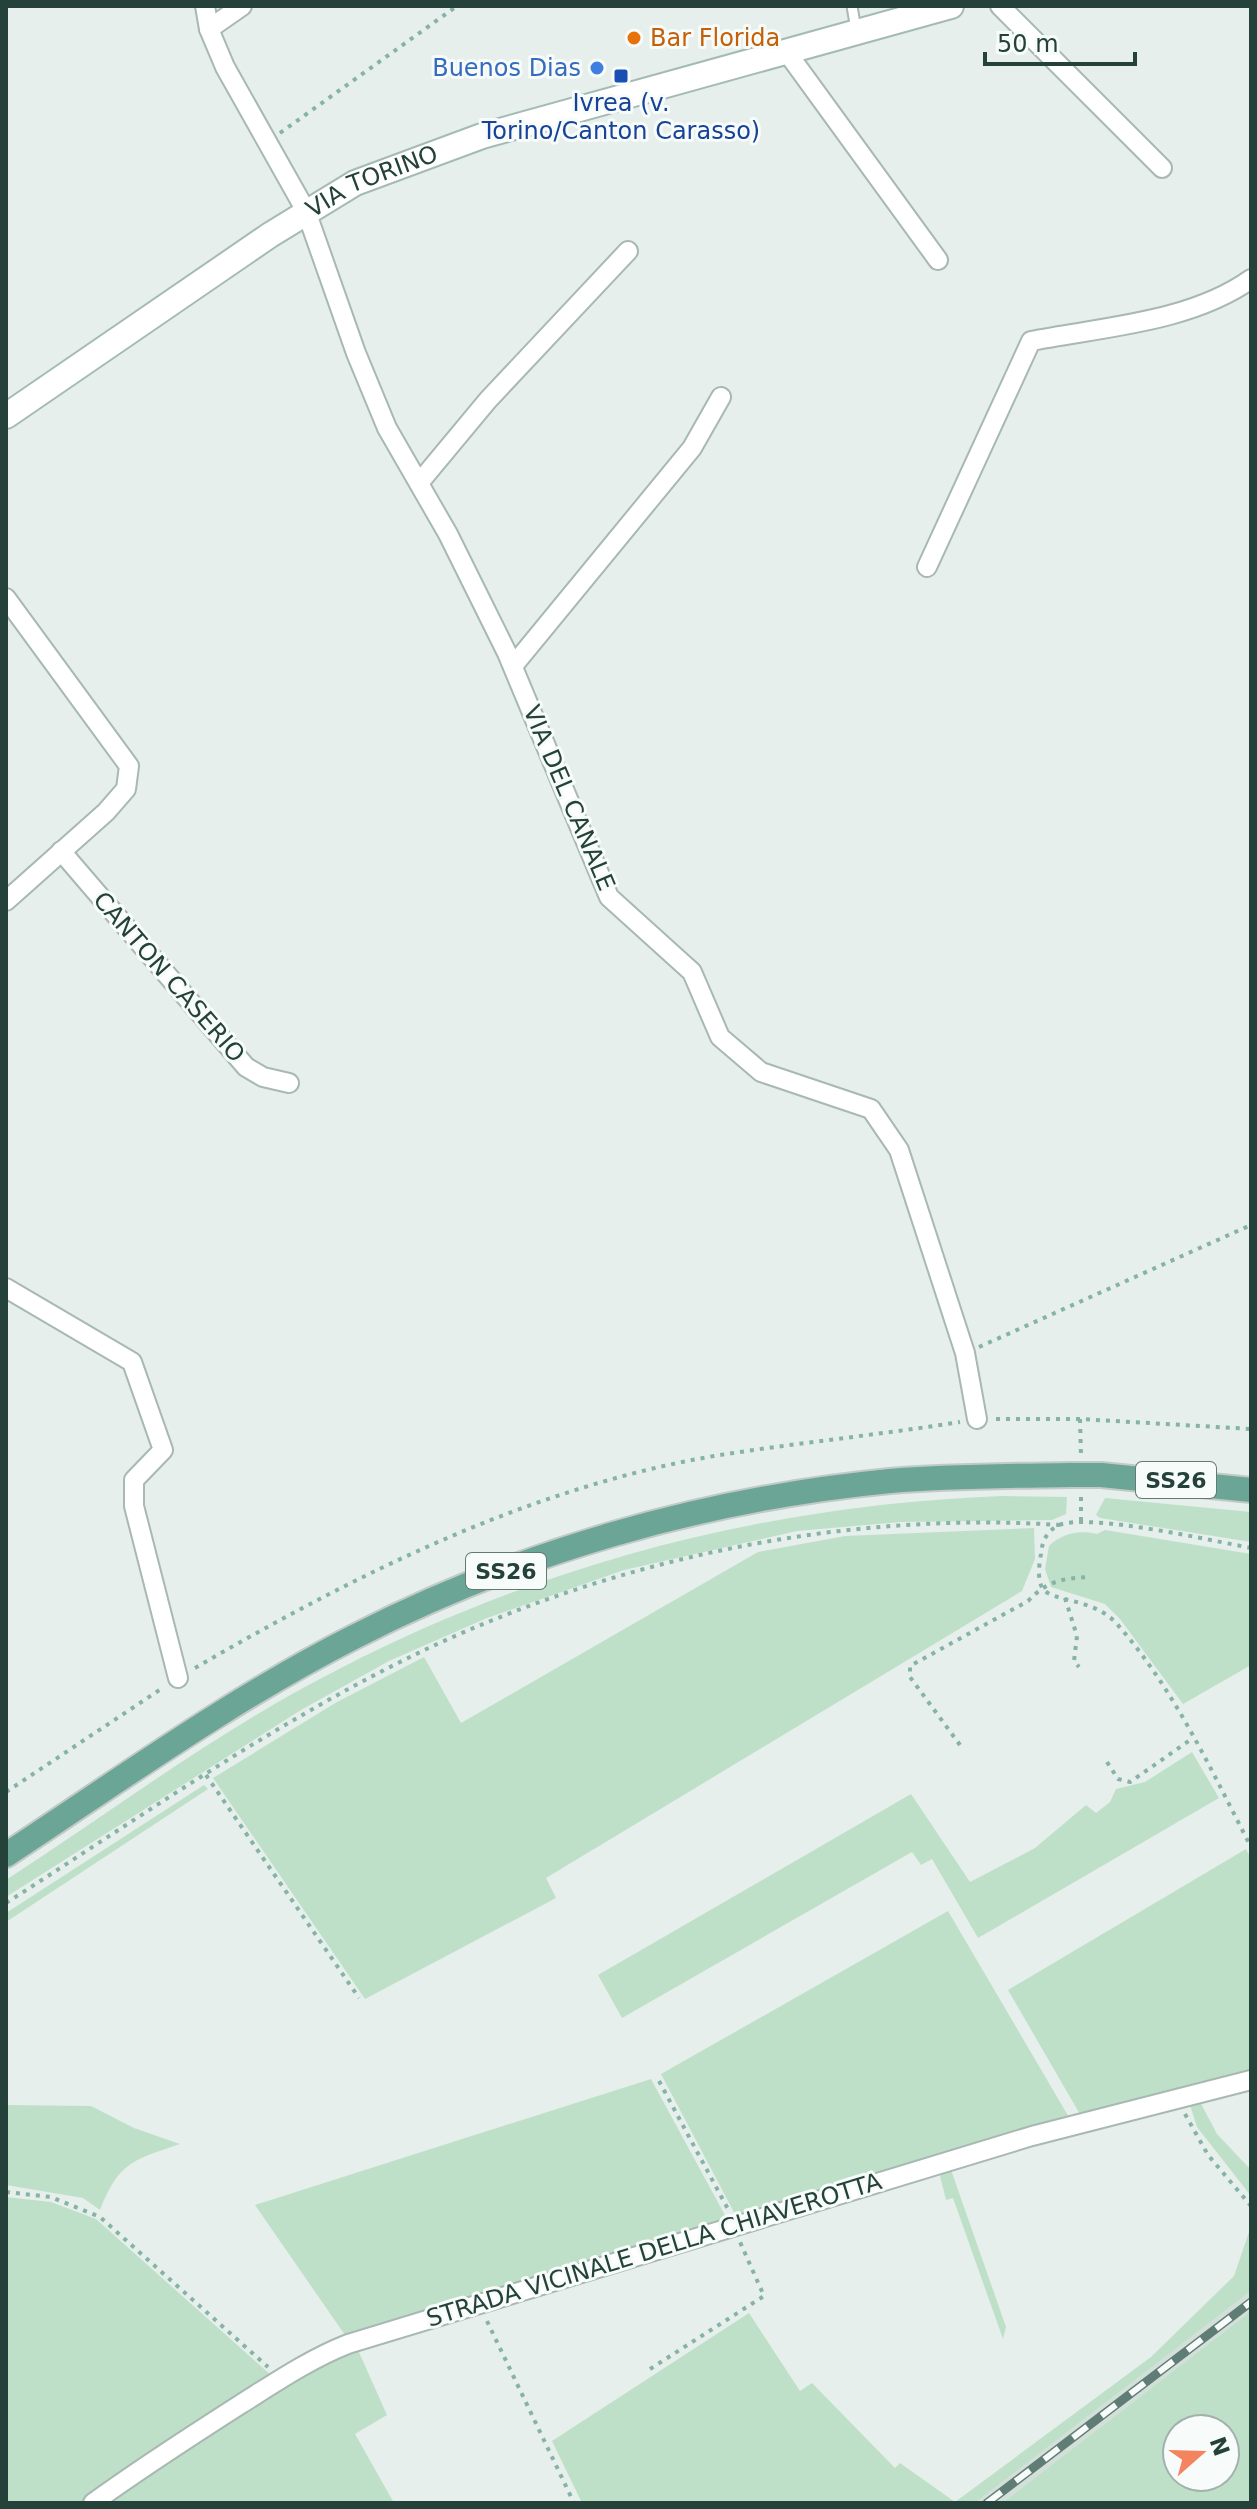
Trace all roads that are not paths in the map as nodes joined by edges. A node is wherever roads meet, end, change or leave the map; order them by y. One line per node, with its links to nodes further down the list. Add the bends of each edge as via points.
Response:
1 (205, 6): 6 (street, VIA DEL CANALE)
2 (242, 6): 6 (street)
3 (852, 6): 7 (lane)
4 (951, 6): 7 (street, VIA TORINO)
5 (1000, 6): 9 (street)
6 (209, 29): 10 (street, VIA DEL CANALE)
7 (856, 31): 8 (street, VIA TORINO)
8 (786, 51): 10 (street, VIA TORINO, via 440,149 355,183); 12 (street)
9 (1162, 168)
10 (306, 211): 15 (street, VIA TORINO); 16 (street, VIA DEL CANALE, via 387,428)
11 (628, 251): 16 (street, via 488,400)
12 (938, 260)
13 (1251, 279): 17 (street, via 1229,295 1170,314 1031,341)
14 (721, 397): 19 (street, via 692,448)
15 (6, 416)
16 (419, 483): 19 (street, VIA DEL CANALE)
17 (927, 567)
18 (6, 598): 20 (street, via 129,766 126,789)
19 (513, 666): 24 (street, VIA DEL CANALE, via 609,897 692,972 720,1037 761,1072 871,1109 899,1150 965,1353)
20 (61, 851): 21 (street); 22 (street, CANTON CASERIO, via 246,1067)
21 (6, 901)
22 (289, 1083)
23 (6, 1288): 26 (street, via 132,1362 163,1450 134,1480 134,1506)
24 (977, 1419)
25 (1251, 1490): 27 (main road, SS26, bridge, via 1101,1475 953,1477 825,1489 665,1520 549,1555 438,1598 305,1663)
26 (178, 1678)
27 (6, 1855)
28 (1251, 2080): 29 (street, STRADA VICINALE DELLA CHIAVEROTTA, via 1032,2136 348,2344 282,2379)
29 (93, 2503)

